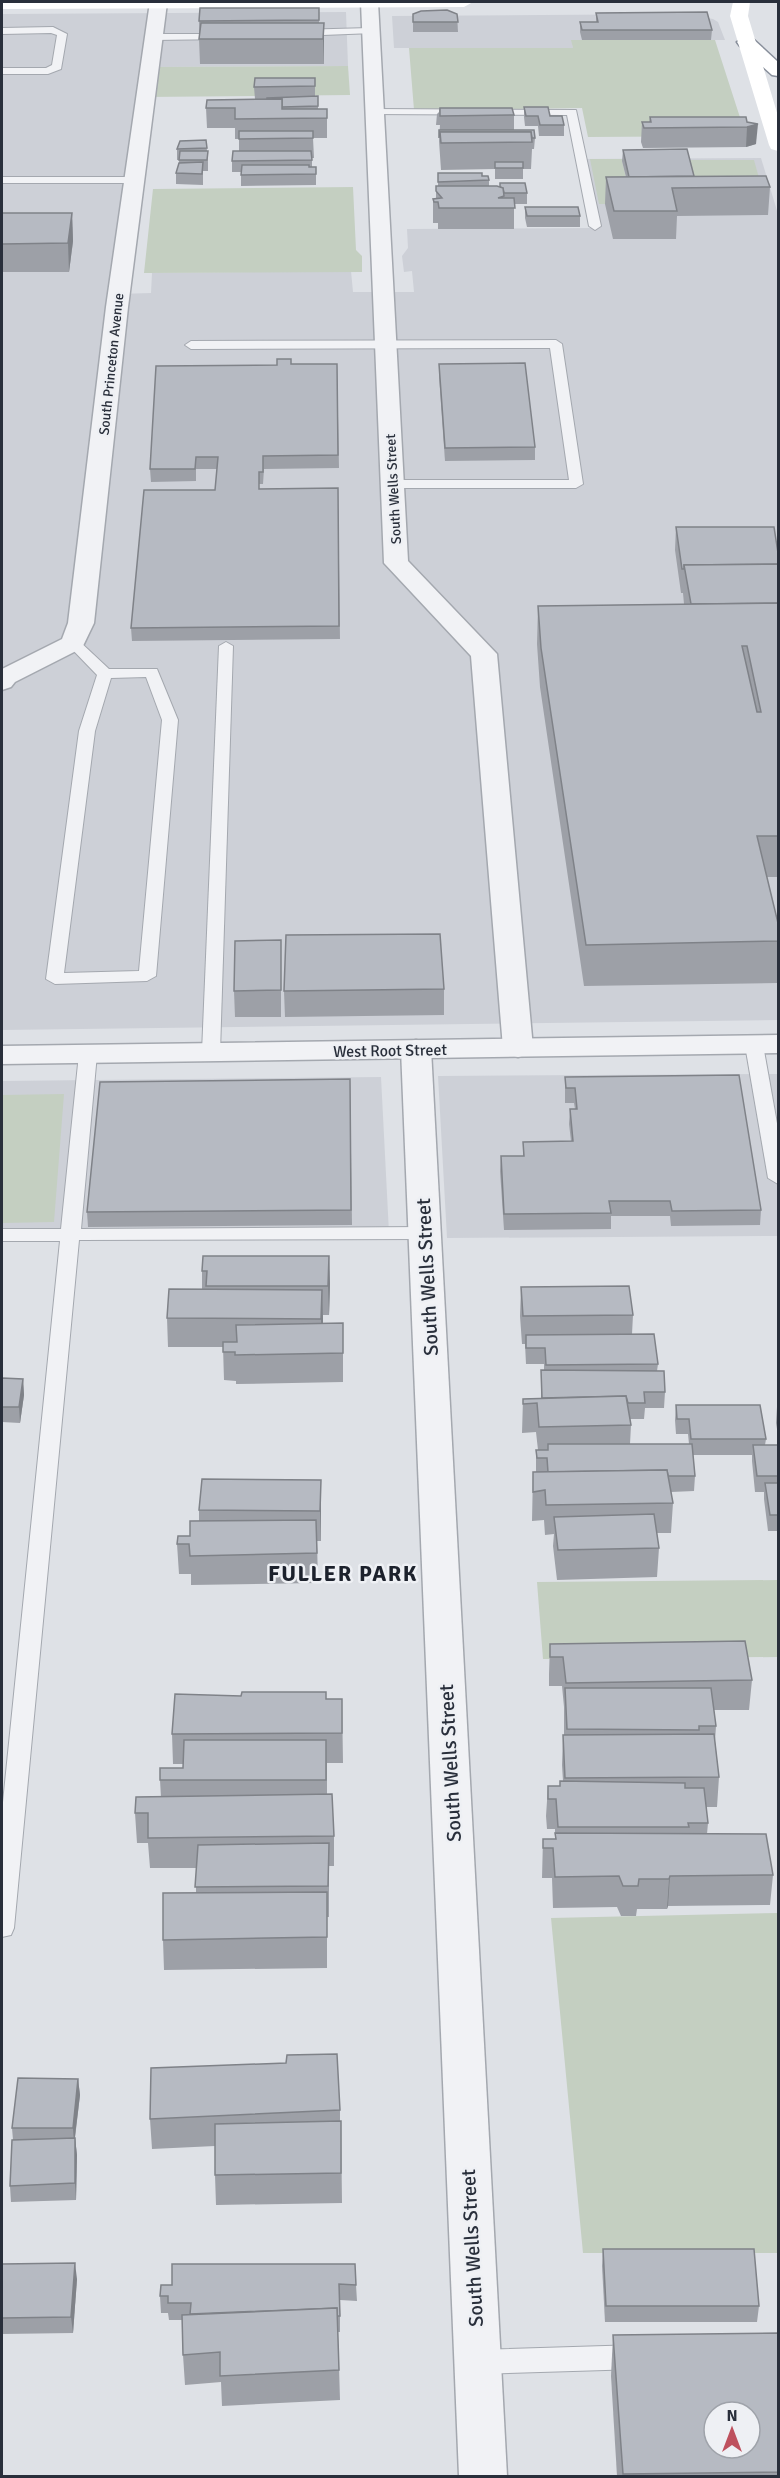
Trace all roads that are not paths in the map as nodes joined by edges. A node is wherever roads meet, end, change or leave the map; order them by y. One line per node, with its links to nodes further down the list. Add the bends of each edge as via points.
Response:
1 (369, 2): 2 (main road); 4 (main road); 7 (street, South Wells Street)
2 (464, 2)
3 (741, 2): 11 (main road, via 739,16)
4 (158, 3): 5 (main road); 10 (street, South Princeton Avenue)
5 (2, 4)
6 (2, 31): 12 (lane, via 53,30 62,34 57,67 48,71)
7 (370, 31): 8 (lane); 14 (street, South Wells Street)
8 (290, 33)
9 (236, 36): 10 (lane)
10 (153, 37): 17 (street, South Princeton Avenue)
11 (746, 42): 13 (main road); 15 (main road)
12 (2, 71)
13 (778, 71)
14 (374, 112): 18 (lane, via 572,112); 19 (street, South Wells Street)
15 (778, 146)
16 (2, 180): 17 (lane)
17 (135, 180): 22 (street, South Princeton Avenue, via 81,623)
18 (595, 226)
19 (386, 344): 20 (lane); 21 (street, South Wells Street); 21 (lane, via 556,344 576,484)
20 (191, 345)
21 (392, 484): 27 (street, South Wells Street, via 396,563 484,654)
22 (73, 643): 24 (lane); 25 (street)
23 (226, 646): 29 (lane)
24 (105, 674): 24 (lane, via 87,731 55,979 147,976 170,720 153,672)
25 (2, 682)
26 (766, 1045): 27 (street, West Root Street); 32 (lane)
27 (518, 1048): 28 (street, West Root Street)
28 (416, 1049): 29 (street, West Root Street); 33 (street, South Wells Street)
29 (211, 1052): 30 (street, West Root Street)
30 (88, 1054): 31 (street, West Root Street); 35 (lane)
31 (2, 1055)
32 (778, 1178)
33 (424, 1233): 35 (lane); 38 (street, South Wells Street)
34 (2, 1235): 35 (lane)
35 (70, 1235): 36 (lane)
36 (2, 1928)
37 (660, 2356): 38 (lane)
38 (478, 2362): 39 (street, South Wells Street)
39 (483, 2476)

